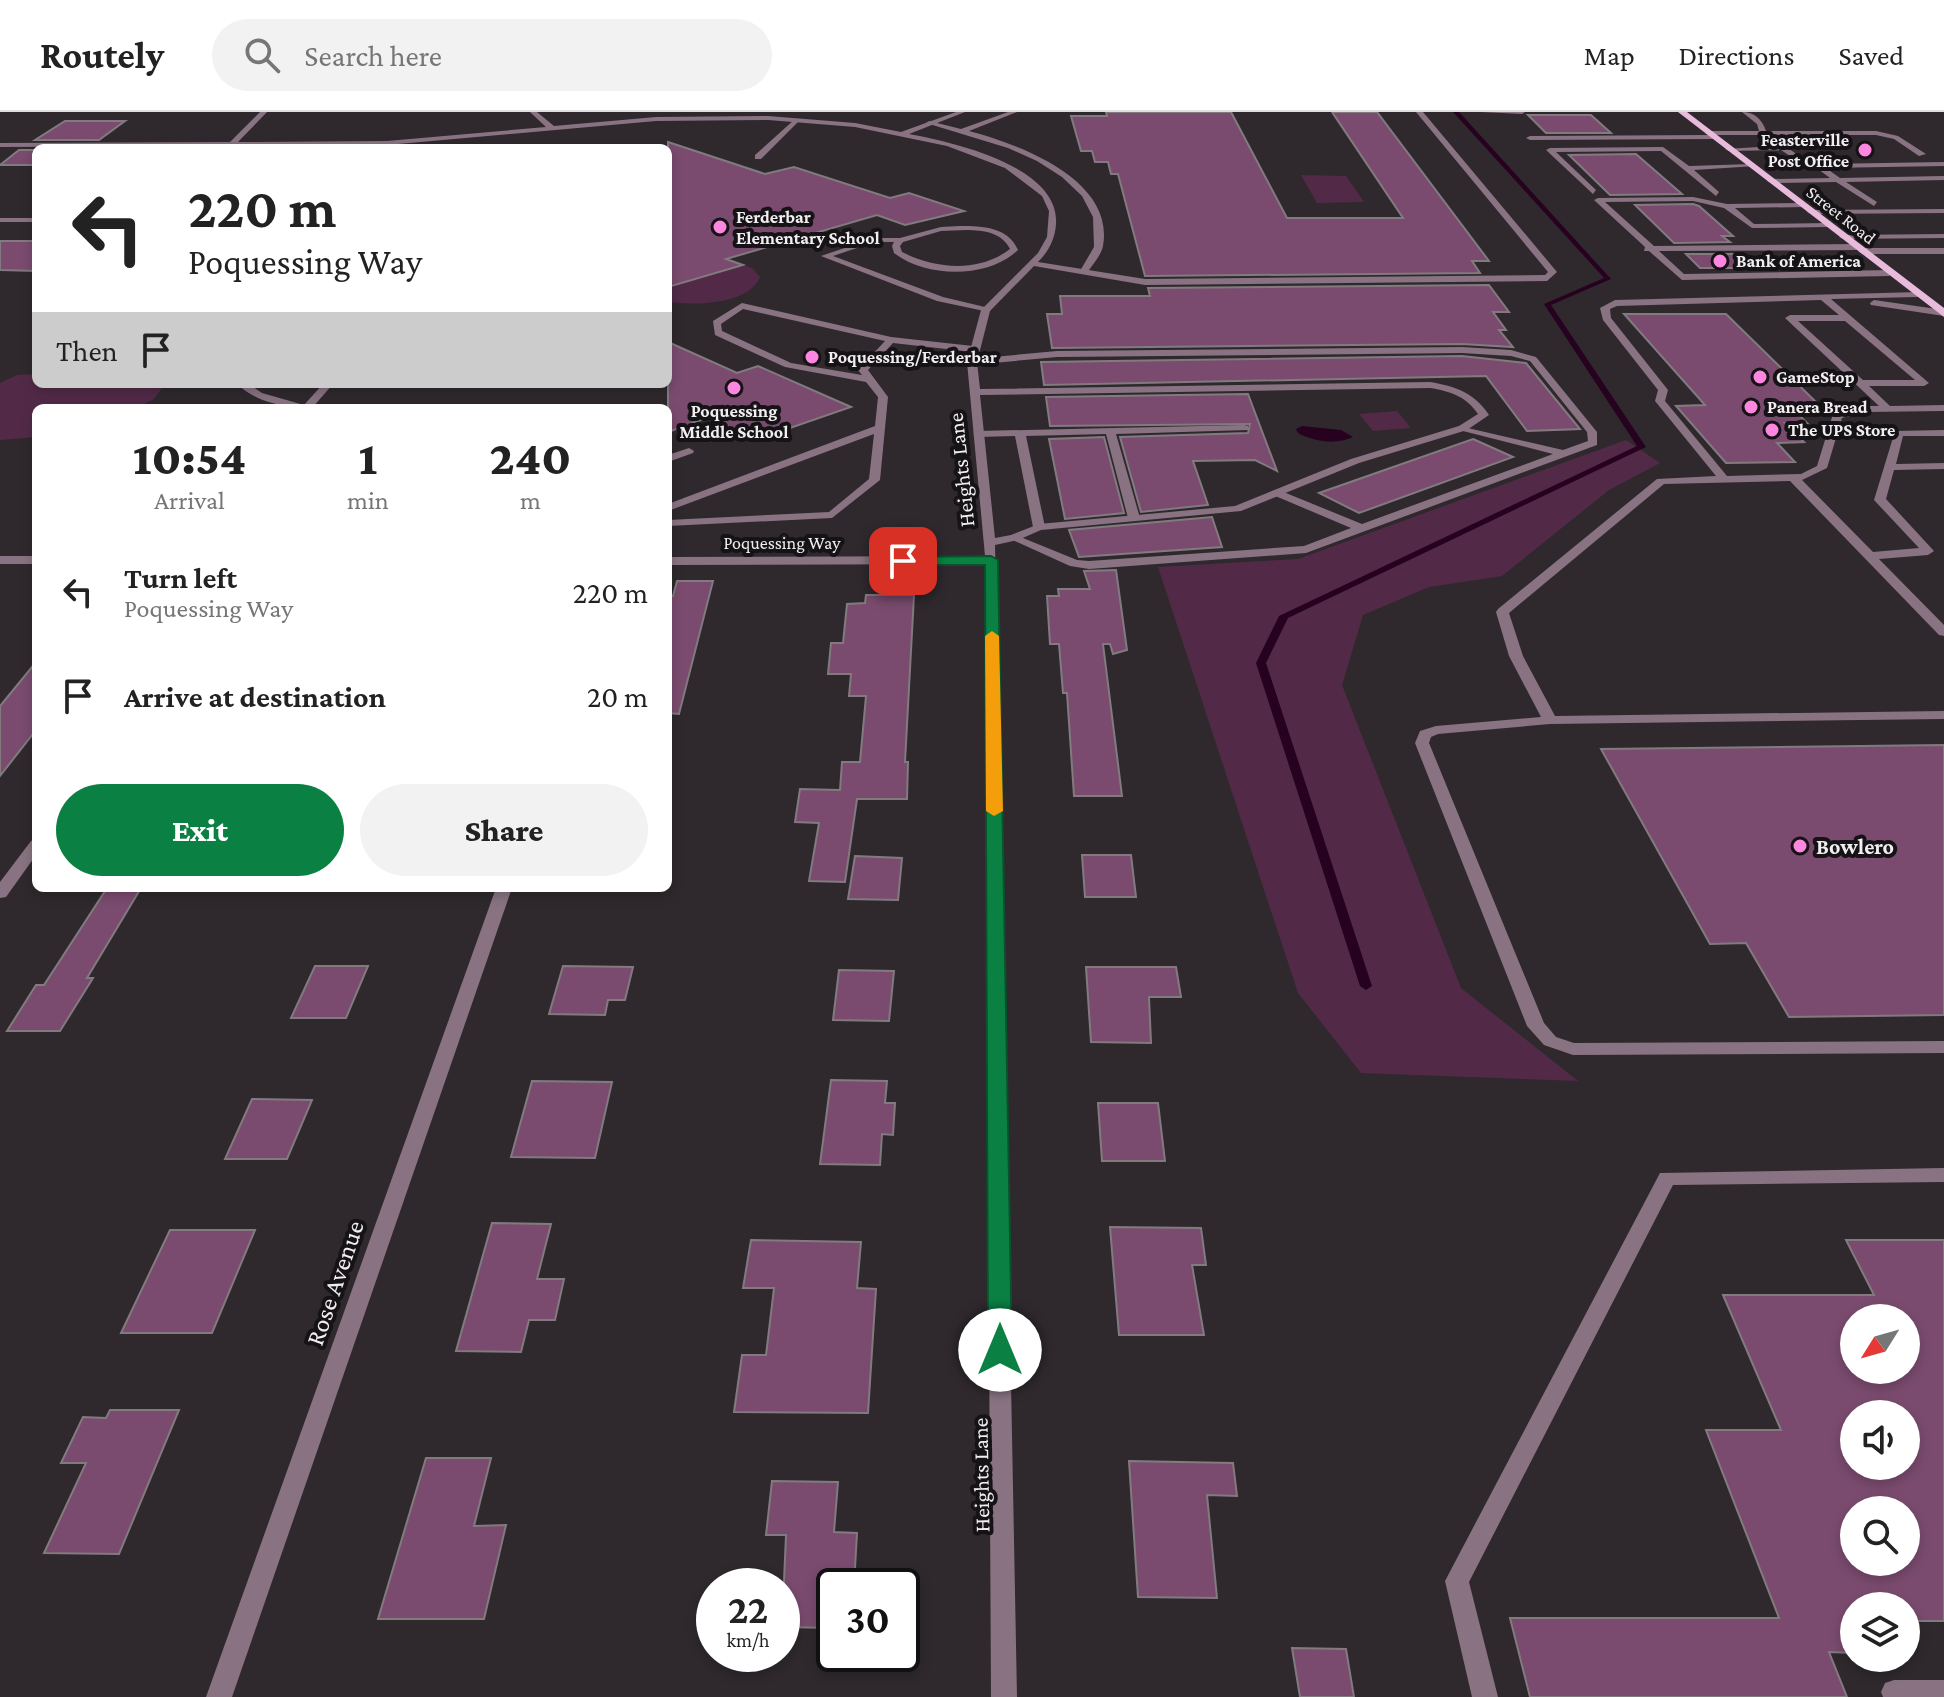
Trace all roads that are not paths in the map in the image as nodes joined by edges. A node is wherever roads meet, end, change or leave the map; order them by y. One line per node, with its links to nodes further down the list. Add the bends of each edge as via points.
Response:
1 (264, 112): 18 (street)
2 (533, 112): 12 (street)
3 (962, 112): 11 (street)
4 (1014, 112): 13 (street)
5 (1419, 112): 53 (street, via 1553,272 1547,278 1145,282)
6 (1484, 112): 7 (street)
7 (1522, 112)
8 (1682, 112): 16 (main road, Street Road)
9 (1745, 112): 15 (street, via 1760,123)
10 (797, 120): 12 (street, Heights Lane, via 701,117); 14 (street, Heights Lane); 25 (street)
11 (929, 123): 13 (street); 14 (street)
12 (553, 129): 19 (street, Heights Lane)
13 (962, 131): 53 (street, via 1039,161 1080,185 1098,212 1099,247)
14 (904, 133): 51 (street, Heights Lane, via 980,154 1038,187 1053,211 1054,228)
15 (1763, 133): 16 (street); 22 (street); 24 (street, via 1876,133 1896,137)
16 (1711, 135): 17 (street); 23 (main road, Street Road)
17 (1530, 138)
18 (232, 144)
19 (345, 144)
20 (0, 145): 21 (street, Heights Lane)
21 (32, 145)
22 (1784, 148): 23 (street); 26 (street)
23 (1729, 149): 28 (main road, Street Road)
24 (1922, 154)
25 (758, 157)
26 (1799, 160)
27 (1944, 164): 31 (street, via 1823,166)
28 (1752, 166): 29 (street); 32 (main road, Street Road)
29 (1687, 168): 33 (street, via 1663,149 1550,150); 34 (street)
30 (1944, 178): 31 (street)
31 (1838, 180): 32 (street); 35 (street)
32 (1771, 181): 37 (main road, Street Road)
33 (1593, 192)
34 (1716, 194)
35 (1874, 204)
36 (1727, 206): 37 (street); 41 (street, via 1752,226); 46 (street, via 1693,199 1598,200)
37 (1806, 208): 38 (street); 41 (main road, Street Road)
38 (1944, 211)
39 (0, 220): 40 (street)
40 (32, 220)
41 (1828, 225): 43 (main road, Street Road)
42 (1944, 236): 43 (street)
43 (1843, 237): 47 (main road, Street Road)
44 (900, 240): 50 (street, via 898,253 920,263 959,267); 50 (street, via 941,229 985,231 1013,243 1014,250); 58 (street, via 874,240 825,256 940,299)
45 (1784, 248): 46 (street); 47 (street); 49 (street)
46 (1647, 249): 55 (street, via 1682,277)
47 (1859, 249): 48 (street); 54 (main road, Street Road)
48 (1944, 251)
49 (1794, 257)
50 (1002, 259): 51 (street)
51 (1030, 263): 53 (street); 58 (street, Heights Lane)
52 (1804, 265): 55 (street)
53 (1084, 271)
54 (1889, 273): 55 (street); 56 (main road, Street Road)
55 (1814, 274)
56 (1917, 294): 57 (street); 59 (main road, Street Road)
57 (1827, 298): 59 (street); 60 (street); 84 (street, via 1615,303 1605,308 1606,318 1663,390 1660,401)
58 (986, 310): 62 (street, Heights Lane)
59 (1943, 313)
60 (1847, 318): 64 (street, via 1790,318); 64 (street, via 1924,383)
61 (891, 340): 62 (street); 63 (street, via 863,370); 63 (street, via 742,306 716,323 718,333 788,365)
62 (972, 355): 67 (street, Heights Lane); 80 (street, via 1511,353 1533,359 1592,432 1593,443)
63 (869, 379): 72 (street, via 883,397)
64 (1861, 383): 71 (street)
65 (248, 388): 68 (street)
66 (324, 388): 69 (street)
67 (973, 392): 74 (street, via 1430,385 1456,391 1481,409 1484,415 1477,423); 78 (street, Heights Lane)
68 (290, 404)
69 (308, 404)
70 (1944, 408): 71 (street)
71 (1888, 409): 85 (street, via 1837,416 1822,468)
72 (880, 428): 87 (street); 89 (street, via 874,480 832,515)
73 (1244, 428): 75 (street)
74 (1463, 428): 80 (street); 86 (street, via 1355,461)
75 (1110, 431): 76 (street); 88 (street)
76 (1020, 433): 78 (street); 90 (street)
77 (1944, 433): 83 (street, via 1899,433)
78 (978, 434): 93 (street, Heights Lane)
79 (689, 451): 81 (street)
80 (1565, 454): 91 (street)
81 (672, 457)
82 (1944, 466): 83 (street)
83 (1889, 467): 94 (street, via 1880,500 1928,551)
84 (1722, 477): 85 (street); 101 (street, via 1661,481 1502,612 1516,656)
85 (1793, 477): 94 (street)
86 (1277, 493): 88 (street, via 1237,509); 91 (street)
87 (672, 506)
88 (1134, 518): 90 (street)
89 (672, 523)
90 (1039, 527): 92 (street)
91 (1360, 528): 92 (street, via 1289,553 1089,565)
92 (1014, 538): 93 (street)
93 (989, 543): 97 (street, Heights Lane)
94 (1870, 556): 99 (street)
95 (0, 560): 96 (street)
96 (32, 560)
97 (991, 560): 98 (street, Poquessing Way); 109 (street, Heights Lane)
98 (672, 561)
99 (1944, 632)
100 (1944, 715): 101 (street)
101 (1550, 720): 105 (street, via 1436,730 1425,734 1422,743 1536,1026 1550,1041 1573,1049)
102 (32, 849): 104 (street)
103 (503, 892): 108 (street, Rose Avenue)
104 (0, 893)
105 (1944, 1047)
106 (1944, 1175): 110 (street, via 1667,1178 1457,1581)
107 (1944, 1692): 111 (street, via 1894,1692)
108 (219, 1697)
109 (1004, 1697)
110 (1485, 1697)
111 (1896, 1697)

